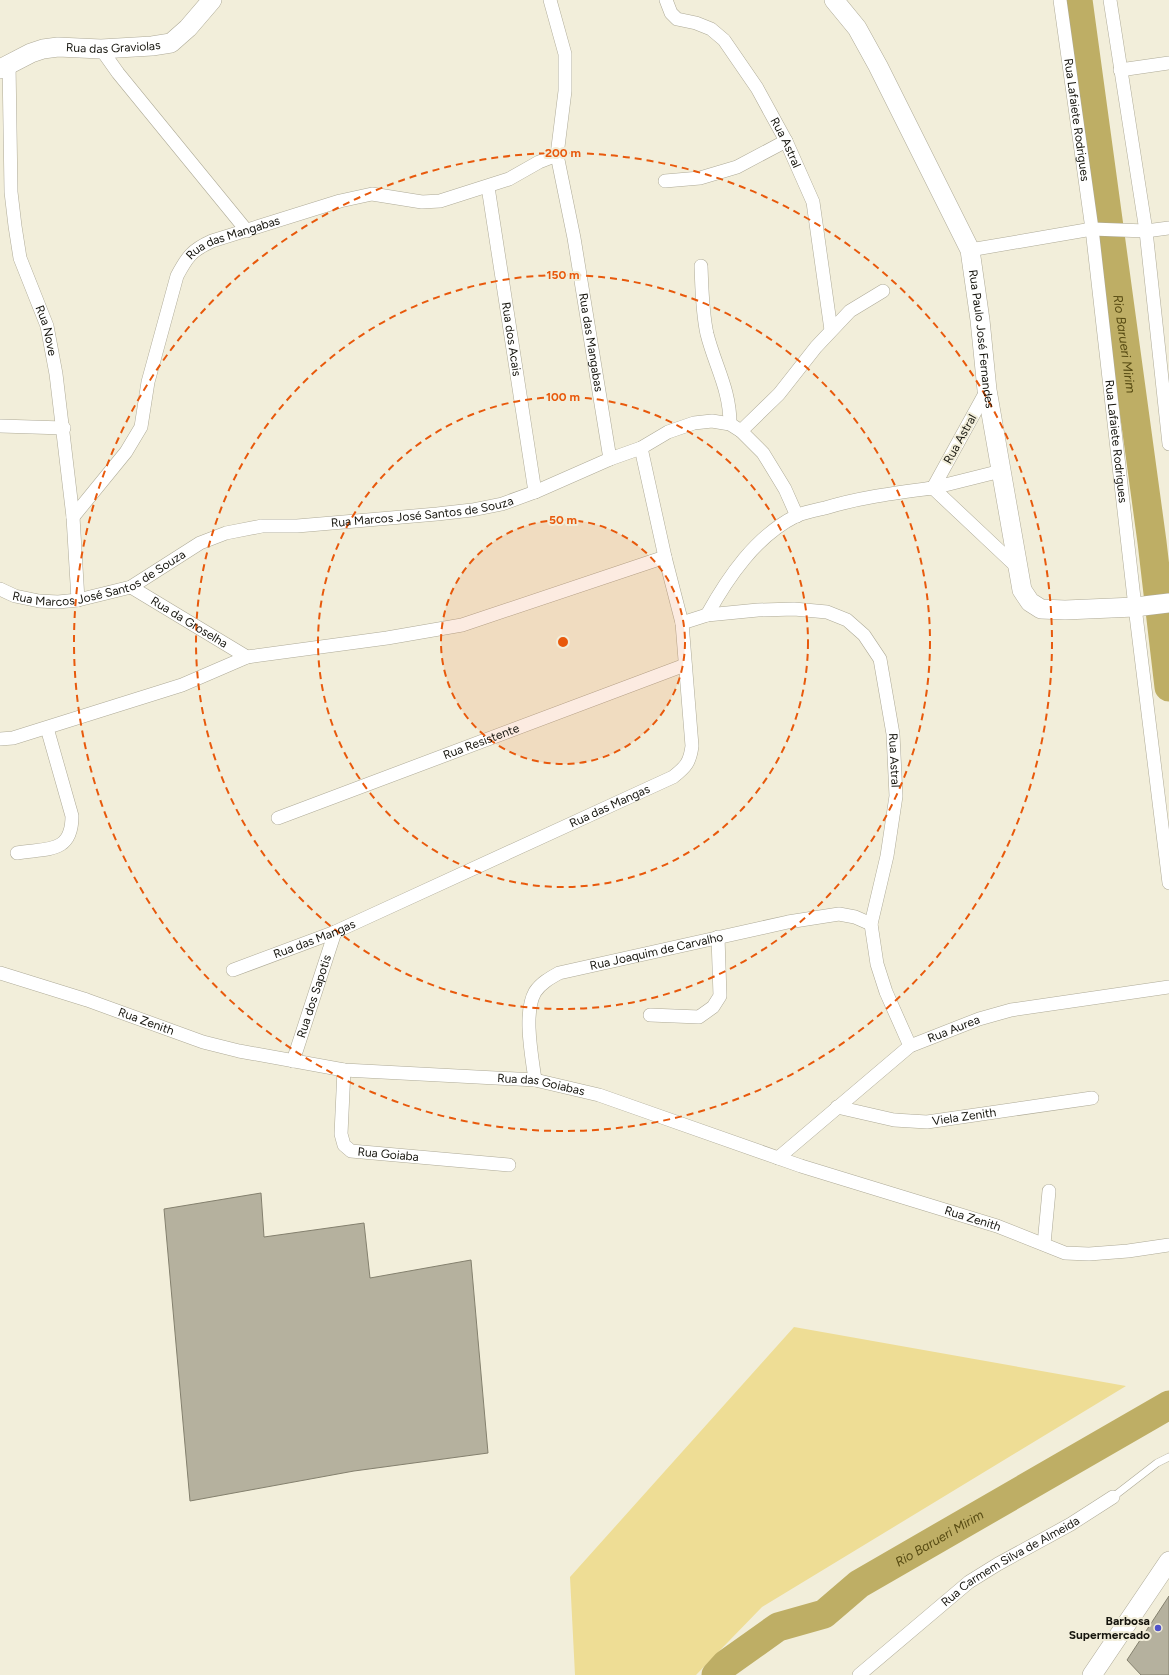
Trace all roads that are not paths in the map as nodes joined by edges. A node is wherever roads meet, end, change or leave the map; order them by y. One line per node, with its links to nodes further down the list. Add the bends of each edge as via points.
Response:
1 (212, 0): 7 (main road, Rua das Graviolas, via 171,43)
2 (550, 0): 12 (street, Rua das Mangabas, via 565,54 565,91)
3 (666, 0): 11 (street, Rua Astral, via 677,20 711,29 724,40 757,88)
4 (834, 0): 19 (main road, Rua Paulo José Fernandes, via 857,28 878,66)
5 (1060, 0): 16 (street, Rua Lafaiete Rodrigues)
6 (1110, 0): 10 (street)
7 (101, 49): 9 (main road, Rua das Graviolas, via 43,49); 17 (street)
8 (1169, 63): 10 (street)
9 (5, 66): 26 (street, Rua Nove, via 11,184 20,258 47,326)
10 (1120, 70): 18 (street)
11 (786, 141): 13 (street, via 737,167 700,178); 22 (street, Rua Astral, via 814,202)
12 (557, 155): 14 (street, Rua das Mangabas); 30 (street, Rua das Mangabas, via 574,238)
13 (665, 181)
14 (488, 187): 17 (street, Rua das Mangabas, via 440,201 422,202 372,194 340,201); 33 (street, Rua dos Acais)
15 (1169, 228): 18 (street)
16 (1098, 229): 18 (street); 19 (street); 42 (street, Rua Lafaiete Rodrigues)
17 (247, 231): 35 (street, Rua das Mangabas, via 196,248 185,260 177,276 148,382 141,428 126,452)
18 (1140, 231): 28 (street)
19 (970, 250): 23 (main road, Rua Paulo José Fernandes)
20 (701, 266): 24 (street, via 702,309 707,335 729,398)
21 (883, 291): 22 (street, via 850,311)
22 (831, 330): 27 (street, via 779,394)
23 (987, 390): 31 (main road, Rua Paulo José Fernandes); 32 (street, Rua Astral)
24 (730, 424): 27 (street, Rua Marcos José Santos de Souza); 29 (street, Rua Marcos José Santos de Souza, via 712,421 694,423 668,432)
25 (0, 426): 26 (street)
26 (64, 428): 35 (street, Rua Nove)
27 (741, 431): 34 (street, Rua Marcos José Santos de Souza, via 763,453 785,489)
28 (1169, 444)
29 (641, 448): 30 (street, Rua Marcos José Santos de Souza); 36 (street, Rua das Mangas)
30 (610, 459): 33 (street, Rua Marcos José Santos de Souza)
31 (1001, 471): 32 (street, Rua Astral); 37 (main road, Rua Paulo José Fernandes)
32 (933, 488): 34 (street, Rua Astral, via 883,494); 37 (street)
33 (535, 492): 38 (street, Rua Marcos José Santos de Souza, via 502,504 472,510 297,526 262,526 226,533 200,542)
34 (797, 516): 43 (street, Rua Astral, via 778,527 745,559 724,585)
35 (73, 517): 40 (street, Rua Nove)
36 (665, 557): 44 (street, Rua das Mangas); 45 (street, via 462,625)
37 (1018, 568): 42 (main road, Rua Paulo José Fernandes, via 1022,590 1030,602 1041,609)
38 (131, 587): 40 (street, Rua Marcos José Santos de Souza); 45 (street, Rua da Groselha)
39 (0, 589): 40 (street, Rua Marcos José Santos de Souza, via 15,596 39,601)
40 (78, 600)
41 (1169, 603): 42 (main road, Rua Paulo José Fernandes)
42 (1141, 606): 51 (street, Rua Lafaiete Rodrigues)
43 (707, 614): 44 (street, Rua Astral); 52 (street, Rua Astral, via 794,609 827,612 847,620 864,635 880,659 893,734 896,796 887,856)
44 (682, 623): 46 (street, Rua das Mangas)
45 (247, 657): 47 (street, via 182,685)
46 (685, 665): 49 (street, Rua Resistente); 53 (street, Rua das Mangas, via 692,746 690,759 683,770 673,777)
47 (47, 728): 48 (street); 50 (street, via 72,816 72,830 68,839 61,845)
48 (0, 739)
49 (278, 818)
50 (17, 854)
51 (1169, 883)
52 (871, 924): 54 (street, Rua Joaquim de Carvalho, via 839,914); 59 (street, Rua Astral, via 877,964 886,992)
53 (335, 932): 55 (street, Rua das Mangas); 60 (street, Rua dos Sapotis)
54 (718, 937): 58 (street, via 720,996 713,1007 698,1017); 62 (street, Rua Joaquim de Carvalho, via 559,973 544,981 535,993 530,1007)
55 (233, 970)
56 (0, 973): 60 (street, Rua Zenith, via 87,1000 203,1042)
57 (1169, 987): 59 (street, Rua Aurea, via 1011,1010 979,1019)
58 (650, 1015)
59 (910, 1046): 64 (street, Rua Aurea)
60 (293, 1061): 61 (street, Rua das Goiabas)
61 (344, 1070): 62 (street, Rua das Goiabas); 66 (street, Rua Goiaba, via 341,1134 344,1145 351,1151)
62 (535, 1080): 65 (street, Rua das Goiabas, via 599,1095)
63 (1092, 1098): 64 (street, Viela Zenith, via 927,1122 894,1120)
64 (837, 1108): 65 (street, Rua Aurea)
65 (778, 1158): 68 (street, Rua Zenith, via 997,1226)
66 (509, 1165)
67 (1049, 1191): 68 (street)
68 (1044, 1244): 69 (street, Rua Zenith, via 1065,1253 1089,1254)
69 (1169, 1245)
70 (1169, 1457): 71 (lane, Rua Carmem Silva de Almeida)
71 (1113, 1497): 73 (street, Rua Carmem Silva de Almeida, via 969,1582)
72 (1169, 1561): 74 (main road)
73 (859, 1675)
74 (1092, 1675)

